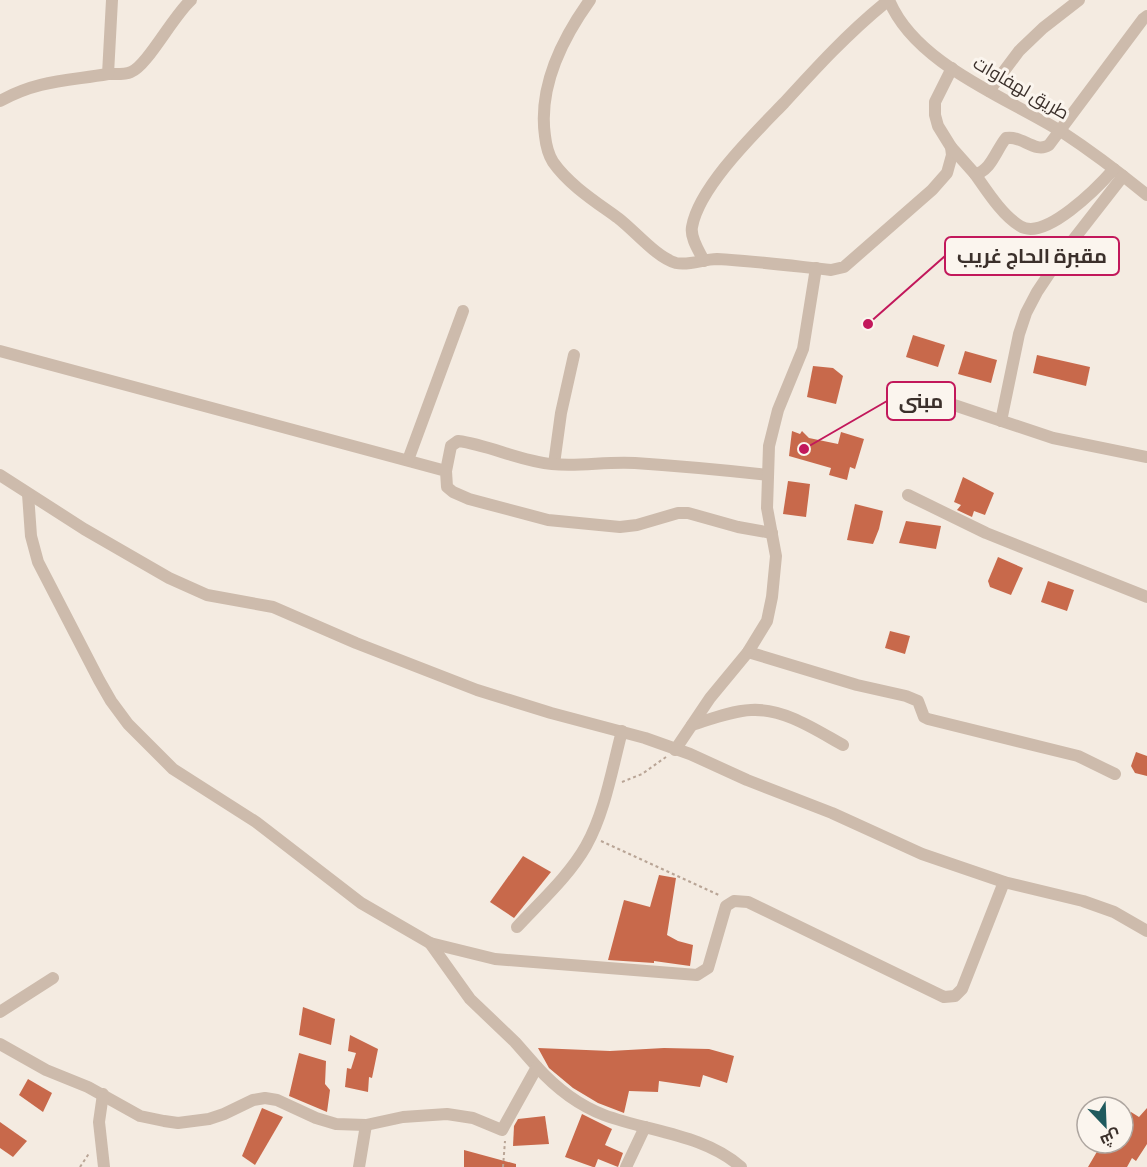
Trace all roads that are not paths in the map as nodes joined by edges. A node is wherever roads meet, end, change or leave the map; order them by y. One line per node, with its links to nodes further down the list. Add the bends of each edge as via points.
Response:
1 (112, 0): 8 (street)
2 (191, 0): 8 (street, via 138,68)
3 (590, 0): 16 (street, via 551,72 544,117 551,159 588,196 665,257 683,264)
4 (1079, 0): 9 (street, via 1019,51)
5 (885, 2): 7 (street, طريق لهفاوات, via 907,30); 16 (street, via 775,112 705,196 691,230)
6 (1147, 16): 11 (street)
7 (952, 68): 9 (street, طريق لهفاوات); 12 (street, via 935,102 935,115)
8 (108, 74): 10 (street, via 50,81)
9 (988, 91): 11 (street, طريق لهفاوات)
10 (0, 100)
11 (1061, 132): 13 (street, طريق لهفاوات); 14 (street, via 1044,148 1006,138 985,169)
12 (951, 147): 14 (street); 17 (street, via 947,173 932,190 844,267)
13 (1118, 172): 14 (street, via 1058,219 1032,229 1019,225); 15 (street, طريق لهفاوات); 22 (street, via 1026,314)
14 (975, 174)
15 (1147, 195)
16 (704, 261): 17 (street)
17 (816, 268): 28 (street, via 803,349 772,429)
18 (463, 311): 24 (street)
19 (0, 351): 24 (street)
20 (574, 355): 25 (street)
21 (948, 403): 22 (street)
22 (1001, 421): 23 (street, via 1053,438)
23 (1147, 457)
24 (408, 460): 26 (street)
25 (554, 464): 26 (street, via 458,441 451,446); 28 (street, via 635,463)
26 (446, 471): 31 (street, via 447,487 453,492 548,520 620,527 688,513)
27 (0, 475): 29 (street)
28 (768, 475): 31 (street, via 767,508)
29 (28, 494): 35 (street, via 169,578 207,595 273,607 477,690); 42 (street, via 31,537 38,562 99,680 128,724 173,769 256,822 361,903)
30 (908, 495): 32 (street, via 986,534)
31 (772, 533): 33 (street, via 776,556 772,597 766,621)
32 (1147, 597)
33 (748, 652): 34 (street); 38 (street, via 906,696 918,701 928,719 1078,756)
34 (692, 724): 36 (street, via 739,711 767,711 806,724); 37 (street)
35 (622, 731): 37 (street); 40 (street, via 590,837 571,867)
36 (843, 745)
37 (675, 750): 39 (street, via 922,854)
38 (1115, 774)
39 (1004, 882): 41 (street, via 1083,901 1114,912); 42 (street, via 962,989 955,996 944,997 748,902 734,901 726,906 708,968 697,975 495,959)
40 (517, 927)
41 (1147, 931)
42 (430, 944): 46 (street, via 470,999)
43 (53, 978): 44 (street)
44 (0, 1012)
45 (0, 1044): 47 (street, via 46,1070)
46 (537, 1067): 48 (street, via 502,1130 466,1116 447,1114); 49 (street, via 561,1090 590,1108)
47 (102, 1094): 48 (street, via 140,1116 178,1123 216,1117 265,1098 327,1122); 50 (street, via 99,1122)
48 (366, 1125): 51 (street)
49 (645, 1127): 52 (street); 53 (street, via 688,1139)
50 (104, 1167)
51 (359, 1167)
52 (626, 1167)
53 (741, 1167)

